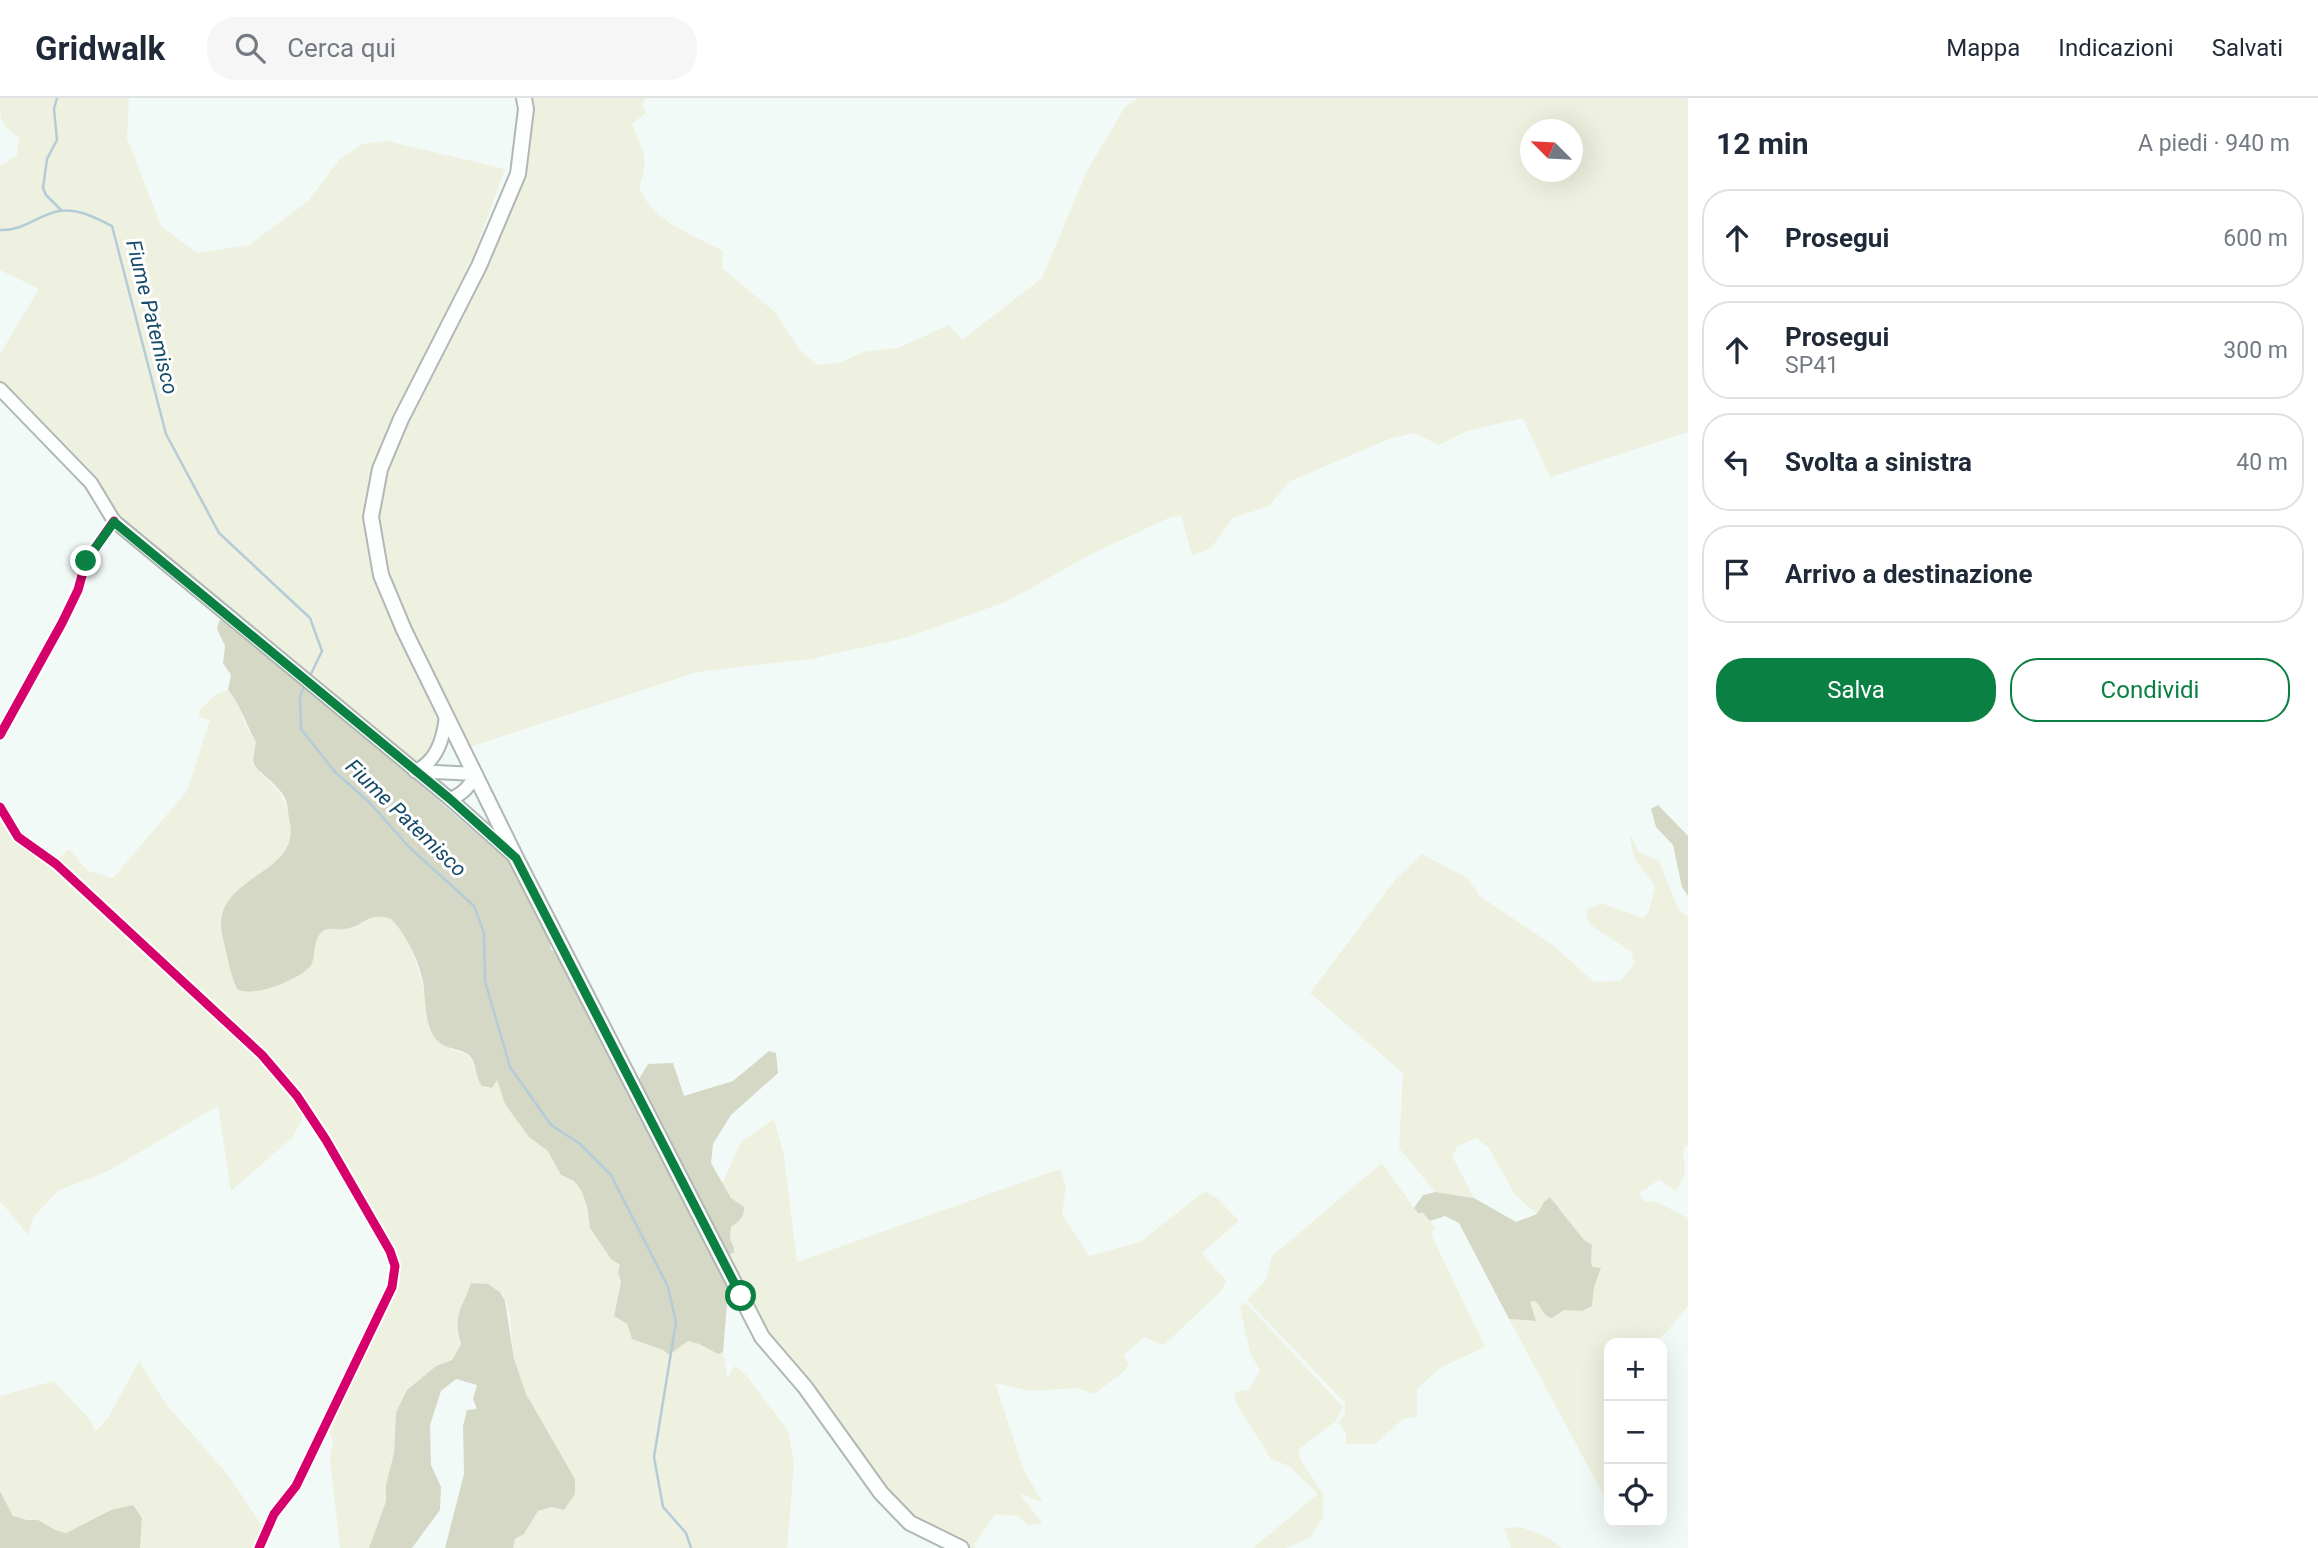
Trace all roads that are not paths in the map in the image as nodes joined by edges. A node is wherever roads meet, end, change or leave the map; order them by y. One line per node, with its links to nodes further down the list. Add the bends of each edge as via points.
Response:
1 (524, 98): 4 (main road, via 518,174 479,266 401,419 380,469 371,517 381,575)
2 (0, 389): 3 (main road, via 90,483)
3 (114, 522): 5 (street, via 86,561 62,623); 6 (main road)
4 (446, 713): 6 (main road, via 444,732 431,760); 7 (main road)
5 (0, 735)
6 (414, 771): 7 (main road); 8 (main road)
7 (476, 774): 8 (main road, via 468,788); 10 (main road)
8 (450, 799): 10 (main road)
9 (0, 807): 11 (street, via 19,837 55,864 262,1055 326,1140 390,1251 393,1287 296,1486 274,1514)
10 (516, 858): 12 (main road, via 762,1337 805,1387 881,1493 910,1523)
11 (259, 1548)
12 (961, 1548)

